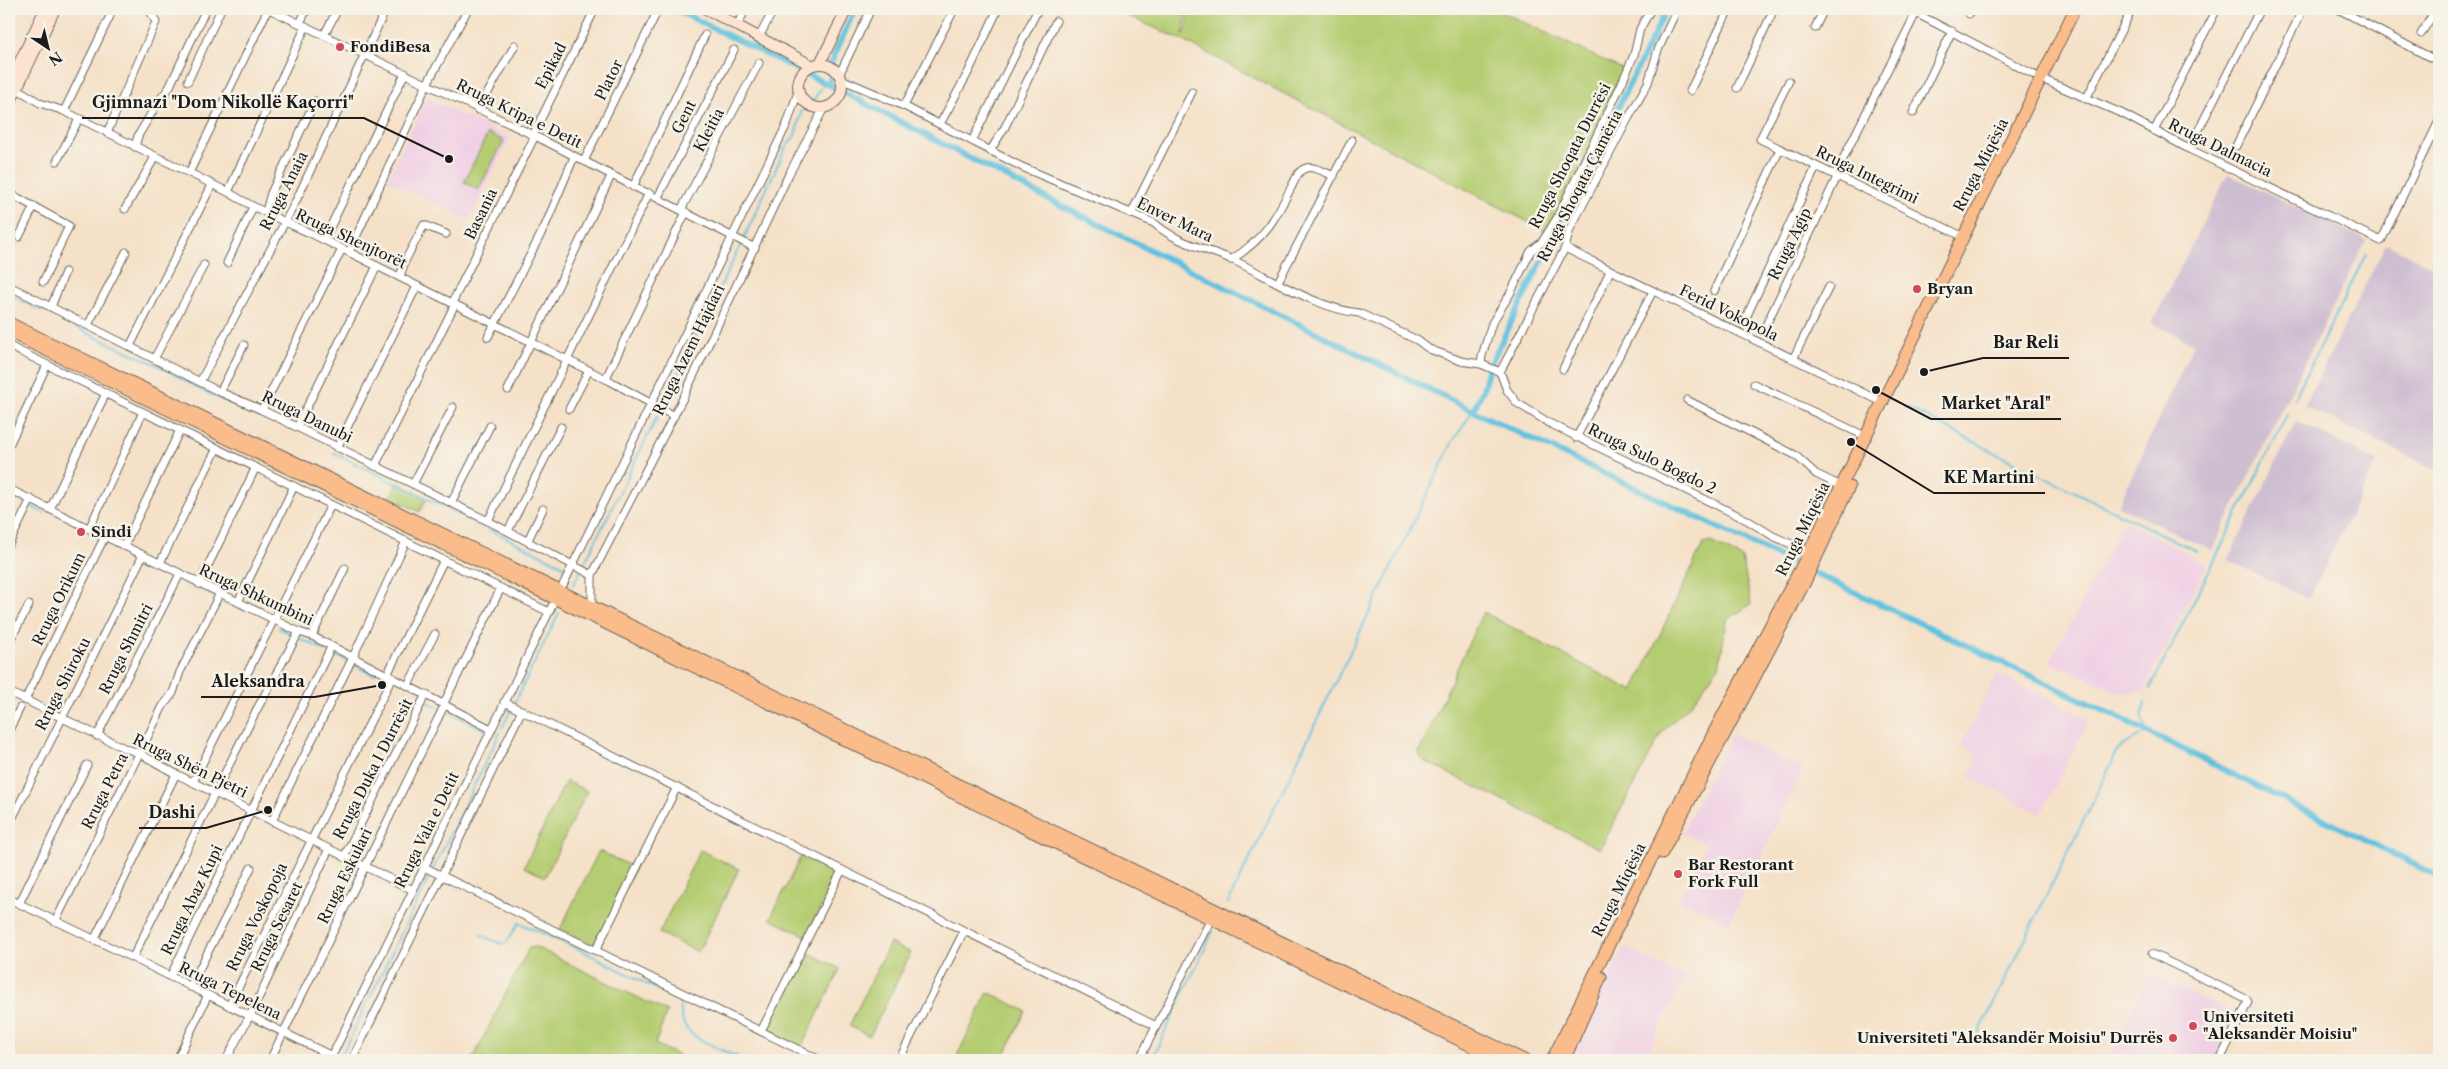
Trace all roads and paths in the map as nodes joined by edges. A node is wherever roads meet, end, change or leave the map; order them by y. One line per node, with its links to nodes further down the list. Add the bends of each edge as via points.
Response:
1 (45, 9): 58 (street)
2 (56, 9): 58 (street)
3 (150, 9): 75 (street, via 156,22)
4 (206, 9): 79 (street, via 169,88)
5 (221, 9): 56 (street)
6 (272, 9): 38 (street, Rruga Kripa e Detit); 89 (street)
7 (308, 9): 38 (street)
8 (338, 9): 43 (street)
9 (386, 9): 48 (street, Rruga Anaia)
10 (468, 9): 57 (street)
11 (595, 9): 76 (street, Epikad)
12 (706, 9): 39 (street)
13 (746, 9): 39 (street)
14 (774, 9): 45 (street)
15 (847, 9): 51 (street, Rruga Azem Hajdari)
16 (870, 9): 53 (street)
17 (998, 9): 73 (street)
18 (1038, 9): 78 (street)
19 (1651, 9): 146 (street, Rruga Shoqata Durrësi, via 1640,29 1634,55 1621,85 1557,218 1542,242 1531,251 1492,323 1482,356)
20 (1677, 9): 112 (street, Rruga Shoqata Çamëria, via 1658,50 1648,83 1570,229)
21 (1729, 9): 60 (street)
22 (1774, 9): 59 (street)
23 (1824, 9): 40 (street)
24 (1908, 9): 35 (street, Rruga Dalmacia)
25 (2075, 9): 55 (main road, Rruga Miqësia)
26 (2082, 9): 55 (main road, Rruga Miqësia)
27 (2132, 9): 63 (street)
28 (2216, 9): 74 (street)
29 (2260, 9): 82 (street)
30 (2303, 9): 80 (street)
31 (2338, 9): 49 (street)
32 (2436, 9): 42 (street)
33 (658, 10): 87 (street, Plator)
34 (954, 12): 66 (street)
35 (1916, 13): 41 (street, Rruga Dalmacia); 92 (street, Rruga Agip)
36 (110, 16): 69 (street)
37 (1056, 21): 83 (street, via 1005,127)
38 (303, 25): 43 (street, Rruga Kripa e Detit); 95 (street)
39 (737, 25): 45 (street)
40 (1815, 28)
41 (1952, 31): 55 (street, Rruga Dalmacia); 70 (street)
42 (2421, 34)
43 (324, 35): 48 (street, Rruga Kripa e Detit)
44 (705, 35): 94 (street)
45 (759, 37): 51 (street)
46 (515, 45): 68 (street)
47 (734, 50): 98 (street, Gent)
48 (364, 54): 52 (street, Rruga Kripa e Detit); 105 (street, Rruga Anaia, via 295,203)
49 (2439, 62)
50 (759, 63): 103 (street, Kleitia)
51 (815, 64): 53 (street, via 829,65); 61 (street, Rruga Azem Hajdari, via 803,70 798,79)
52 (405, 73): 57 (street, Rruga Kripa e Detit); 110 (street)
53 (840, 77): 66 (street, Enver Mara); 67 (street, Rruga Azem Hajdari, via 842,88 839,97)
54 (1788, 80): 81 (street, Rruga Integrimi, via 1760,139)
55 (2045, 80): 63 (street, Rruga Dalmacia); 107 (main road, Rruga Miqësia); 193 (main road, Rruga Miqësia)
56 (188, 81)
57 (427, 84): 68 (street, Rruga Kripa e Detit); 113 (street)
58 (13, 86): 65 (street); 69 (street, Rruga Shenjtorët, via 36,101)
59 (1737, 88)
60 (1690, 91)
61 (798, 92): 67 (street, via 810,106); 109 (street, Rruga Azem Hajdari, via 787,124)
62 (1192, 92): 104 (street)
63 (2086, 99): 74 (street, Rruga Dalmacia)
64 (316, 101): 102 (street, via 271,193)
65 (9, 105)
66 (904, 106): 73 (street, Enver Mara)
67 (824, 108): 111 (street, Rruga Azem Hajdari)
68 (478, 110): 76 (street, Rruga Kripa e Detit)
69 (64, 111): 71 (street, Rruga Shenjtorët)
70 (1913, 113)
71 (79, 119): 75 (street, Rruga Shenjtorët); 86 (street)
72 (2439, 121): 82 (street, Rruga Dalmacia, via 2381,241)
73 (940, 124): 78 (street, Enver Mara)
74 (2154, 131): 82 (street, Rruga Dalmacia)
75 (107, 133): 79 (street, Rruga Shenjtorët)
76 (534, 136): 85 (street, Rruga Kripa e Detit); 129 (street, Basania)
77 (1352, 140): 91 (street)
78 (972, 141): 83 (street, Enver Mara)
79 (135, 146): 84 (street, Rruga Shenjtorët)
80 (2236, 146)
81 (1780, 149): 88 (street, Rruga Integrimi); 128 (street)
82 (2190, 149)
83 (990, 151): 104 (street, Enver Mara)
84 (156, 157): 89 (street, Rruga Shenjtorët); 101 (street)
85 (574, 157): 87 (street, Rruga Kripa e Detit); 133 (street, via 545,226)
86 (57, 161)
87 (584, 161): 90 (street, Rruga Kripa e Detit)
88 (1816, 167): 92 (street, Rruga Integrimi); 134 (street)
89 (189, 173): 93 (street, Rruga Shenjtorët)
90 (611, 176): 94 (street, Rruga Kripa e Detit); 138 (street)
91 (1334, 176): 115 (street, via 1310,166 1303,168 1272,225 1257,242); 123 (street)
92 (1836, 176): 107 (street, Rruga Integrimi); 132 (street, Rruga Agip)
93 (212, 185): 95 (street, Rruga Shenjtorët); 140 (street)
94 (633, 187): 97 (street, Rruga Kripa e Detit)
95 (228, 192): 100 (street, Rruga Shenjtorët)
96 (9, 193): 99 (street)
97 (649, 194): 98 (street, Rruga Kripa e Detit); 144 (street)
98 (658, 197): 103 (street, Rruga Kripa e Detit)
99 (34, 206): 108 (street); 122 (street, via 67,222 69,229)
100 (253, 207): 102 (street, Rruga Shenjtorët); 116 (street)
101 (125, 209)
102 (266, 211): 105 (street, Rruga Shenjtorët)
103 (684, 211): 109 (street, Rruga Kripa e Detit); 150 (street, Kleitia)
104 (1131, 214): 115 (street, Enver Mara, via 1154,223 1180,241)
105 (283, 222): 110 (street, Rruga Shenjtorët); 151 (street, Rruga Anaia)
106 (446, 234): 121 (street, via 424,225)
107 (1962, 236): 157 (main road, Rruga Miqësia)
108 (19, 237)
109 (735, 238): 111 (street, Rruga Kripa e Detit); 158 (street, Rruga Azem Hajdari)
110 (324, 240): 113 (street, Rruga Shenjtorët)
111 (755, 248): 163 (street, Rruga Azem Hajdari)
112 (1564, 248): 119 (street, Ferid Vokopola); 149 (street, Rruga Shoqata Çamëria)
113 (345, 250): 118 (street, Rruga Shenjtorët); 161 (street)
114 (126, 252): 135 (street)
115 (1232, 260): 123 (street, Enver Mara)
116 (226, 263)
117 (204, 265): 142 (street)
118 (377, 266): 121 (street, Rruga Shenjtorët); 165 (street)
119 (1610, 270): 127 (street, Ferid Vokopola); 147 (street)
120 (65, 272): 130 (street)
121 (400, 277): 125 (street, Rruga Shenjtorët)
122 (42, 282)
123 (1278, 282): 146 (street, Enver Mara, via 1305,296 1360,313 1429,349)
124 (9, 286): 130 (street, Rruga Danubi)
125 (417, 286): 129 (street, Rruga Shenjtorët); 172 (street)
126 (1829, 287): 143 (street)
127 (1652, 291): 143 (street, Ferid Vokopola); 169 (street)
128 (1714, 291)
129 (454, 304): 133 (street, Rruga Shenjtorët); 173 (street, Basania)
130 (51, 307): 135 (street, Rruga Danubi)
131 (9, 323): 207 (main road)
132 (1767, 323)
133 (495, 324): 137 (street); 138 (street, Rruga Shenjtorët)
134 (1743, 324)
135 (88, 325): 140 (street, Rruga Danubi)
136 (9, 332): 248 (main road)
137 (488, 337)
138 (532, 342): 144 (street, Rruga Shenjtorët); 153 (street)
139 (244, 345): 154 (street)
140 (130, 346): 142 (street, Rruga Danubi)
141 (9, 347): 145 (street)
142 (154, 359): 151 (street, Rruga Danubi)
143 (1793, 359): 157 (street, Ferid Vokopola)
144 (569, 360): 148 (street, Rruga Shenjtorët); 184 (street)
145 (47, 365): 155 (street); 170 (street)
146 (1484, 366): 149 (street, Enver Mara)
147 (1563, 369)
148 (589, 370): 150 (street, Rruga Shenjtorët); 160 (street)
149 (1500, 372): 169 (street, Rruga Sulo Bogdo 2, via 1507,390 1517,403)
150 (606, 378): 158 (street, Rruga Shenjtorët)
151 (200, 382): 154 (street, Rruga Danubi)
152 (1754, 384): 168 (street)
153 (508, 390)
154 (220, 392): 161 (street, Rruga Danubi)
155 (106, 393): 162 (street); 182 (street)
156 (1687, 400): 177 (street, via 1795,455 1816,474)
157 (1882, 402): 168 (main road, Rruga Miqësia)
158 (655, 404): 163 (street, Rruga Shenjtorët); 196 (street, Rruga Azem Hajdari)
159 (453, 407): 175 (street)
160 (569, 409)
161 (262, 410): 165 (street, Rruga Danubi)
162 (143, 412): 167 (street); 185 (street)
163 (674, 416): 198 (street, Rruga Azem Hajdari)
164 (490, 426): 180 (street)
165 (297, 427): 172 (street, Rruga Danubi)
166 (561, 427): 186 (street)
167 (180, 430): 171 (street); 191 (street)
168 (1865, 436): 177 (main road, Rruga Miqësia)
169 (1576, 438): 193 (street, Rruga Sulo Bogdo 2)
170 (9, 445)
171 (217, 448): 174 (street); 195 (street)
172 (337, 448): 173 (street, Rruga Danubi)
173 (375, 466): 175 (street, Rruga Danubi)
174 (255, 469): 176 (street); 201 (street)
175 (413, 484): 180 (street, Rruga Danubi)
176 (294, 486): 181 (street); 205 (street)
177 (1841, 486): 193 (main road, Rruga Miqësia)
178 (9, 489): 179 (street, Rruga Shkumbini)
179 (31, 499): 182 (street, Rruga Shkumbini); 190 (street)
180 (451, 503): 184 (street, Rruga Danubi)
181 (331, 505): 189 (street); 208 (street)
182 (50, 509): 185 (street, Rruga Shkumbini)
183 (543, 509): 188 (street)
184 (488, 521): 186 (street, Rruga Danubi)
185 (89, 529): 187 (street, Rruga Shkumbini)
186 (508, 531): 188 (street, Rruga Danubi)
187 (105, 536): 191 (street, Rruga Shkumbini); 219 (street, Rruga Orikum)
188 (528, 540): 196 (street, Rruga Danubi)
189 (406, 542): 194 (street); 214 (street)
190 (9, 544)
191 (124, 546): 192 (street, Rruga Shkumbini)
192 (143, 555): 195 (street, Rruga Shkumbini); 224 (street, Rruga Shiroku)
193 (1810, 556): 200 (main road, Rruga Miqësia)
194 (444, 560): 203 (street); 215 (street)
195 (160, 563): 199 (street, Rruga Shkumbini)
196 (575, 565): 198 (street, Rruga Danubi); 202 (street, Rruga Azem Hajdari)
197 (345, 568): 211 (street)
198 (589, 573): 207 (street, Rruga Azem Hajdari)
199 (180, 574): 201 (street, Rruga Shkumbini); 227 (street, Rruga Shmitri)
200 (1802, 575): 273 (main road, Rruga Miqësia, via 1715,730); 274 (main road, Rruga Miqësia, via 1641,894)
201 (199, 584): 204 (street, Rruga Shkumbini)
202 (563, 585)
203 (501, 588): 220 (street, Rruga Vala e Detit, via 551,609); 221 (street)
204 (220, 594): 205 (street, Rruga Shkumbini); 228 (street, Rruga Petra, via 180,672 173,693)
205 (238, 602): 208 (street, Rruga Shkumbini)
206 (29, 605): 212 (street)
207 (592, 607): 272 (main road)
208 (275, 620): 209 (street, Rruga Shkumbini); 231 (street)
209 (298, 632): 211 (street, Rruga Shkumbini); 233 (street)
210 (435, 634): 216 (street)
211 (312, 636): 213 (street, Rruga Shkumbini)
212 (9, 642)
213 (331, 647): 214 (street, Rruga Shkumbini); 234 (street, Rruga Abaz Kupi)
214 (353, 657): 215 (street, Rruga Shkumbini); 235 (street)
215 (390, 676): 216 (street, Rruga Shkumbini); 237 (street, Rruga Voskopoja)
216 (408, 685): 218 (street, Rruga Shkumbini)
217 (9, 692): 219 (street, Rruga Shën Pjetri)
218 (426, 694): 221 (street, Rruga Shkumbini); 239 (street, Rruga Duka I Durrësit)
219 (24, 700): 224 (street, Rruga Shën Pjetri)
220 (506, 703): 223 (street); 225 (street, Rruga Vala e Detit)
221 (444, 704): 225 (street, Rruga Shkumbini); 240 (street, Rruga Eskulari)
222 (20, 708): 226 (street)
223 (521, 709): 232 (street); 244 (street)
224 (59, 723): 227 (street, Rruga Shën Pjetri); 236 (street, Rruga Shiroku)
225 (491, 729): 242 (street, Rruga Vala e Detit)
226 (9, 730)
227 (97, 736): 228 (street, Rruga Shën Pjetri)
228 (140, 753): 230 (street, Rruga Shën Pjetri); 249 (street, Rruga Petra)
229 (87, 765): 247 (street)
230 (176, 774): 231 (street, Rruga Shën Pjetri); 251 (street)
231 (193, 782): 233 (street, Rruga Shën Pjetri)
232 (677, 787): 243 (street); 252 (street)
233 (216, 792): 234 (street, Rruga Shën Pjetri); 254 (street)
234 (250, 811): 235 (street, Rruga Shën Pjetri); 255 (street, Rruga Abaz Kupi)
235 (272, 820): 237 (street, Rruga Shën Pjetri)
236 (9, 825)
237 (310, 840): 238 (street, Rruga Shën Pjetri); 258 (street, Rruga Voskopoja)
238 (329, 849): 239 (street, Rruga Shën Pjetri); 259 (street, Rruga Sesaret)
239 (344, 856): 240 (street, Rruga Shën Pjetri)
240 (364, 867): 245 (street, Rruga Shën Pjetri); 262 (street, Rruga Eskulari)
241 (251, 868): 256 (street)
242 (426, 868): 244 (street); 245 (street, Rruga Vala e Detit)
243 (842, 870): 250 (street); 261 (street)
244 (442, 875): 252 (street); 267 (street)
245 (414, 890): 263 (street, Rruga Vala e Detit)
246 (9, 899): 247 (street, Rruga Tepelena)
247 (18, 904): 249 (street, Rruga Tepelena)
248 (1211, 919): 260 (street); 271 (main road)
249 (55, 922): 251 (street, Rruga Tepelena)
250 (964, 931): 260 (street); 269 (street)
251 (94, 940): 254 (street, Rruga Tepelena)
252 (596, 950): 261 (street)
253 (2152, 954): 275 (street, via 2248,1002)
254 (133, 956): 255 (street, Rruga Tepelena)
255 (170, 977): 256 (street, Rruga Tepelena)
256 (190, 987): 257 (street, Rruga Tepelena)
257 (208, 995): 258 (street, Rruga Tepelena); 264 (street)
258 (228, 1006): 259 (street, Rruga Tepelena)
259 (249, 1016): 262 (street, Rruga Tepelena); 265 (street, Rruga Sesaret)
260 (1156, 1026): 270 (street)
261 (761, 1031): 268 (street)
262 (284, 1033): 263 (street, Rruga Tepelena); 266 (street, Rruga Eskulari)
263 (331, 1058)
264 (177, 1060)
265 (226, 1060)
266 (270, 1060)
267 (352, 1060)
268 (820, 1060)
269 (899, 1060)
270 (1139, 1060)
271 (1500, 1060)
272 (1524, 1060)
273 (1552, 1060)
274 (1564, 1060)
275 (2220, 1060)

